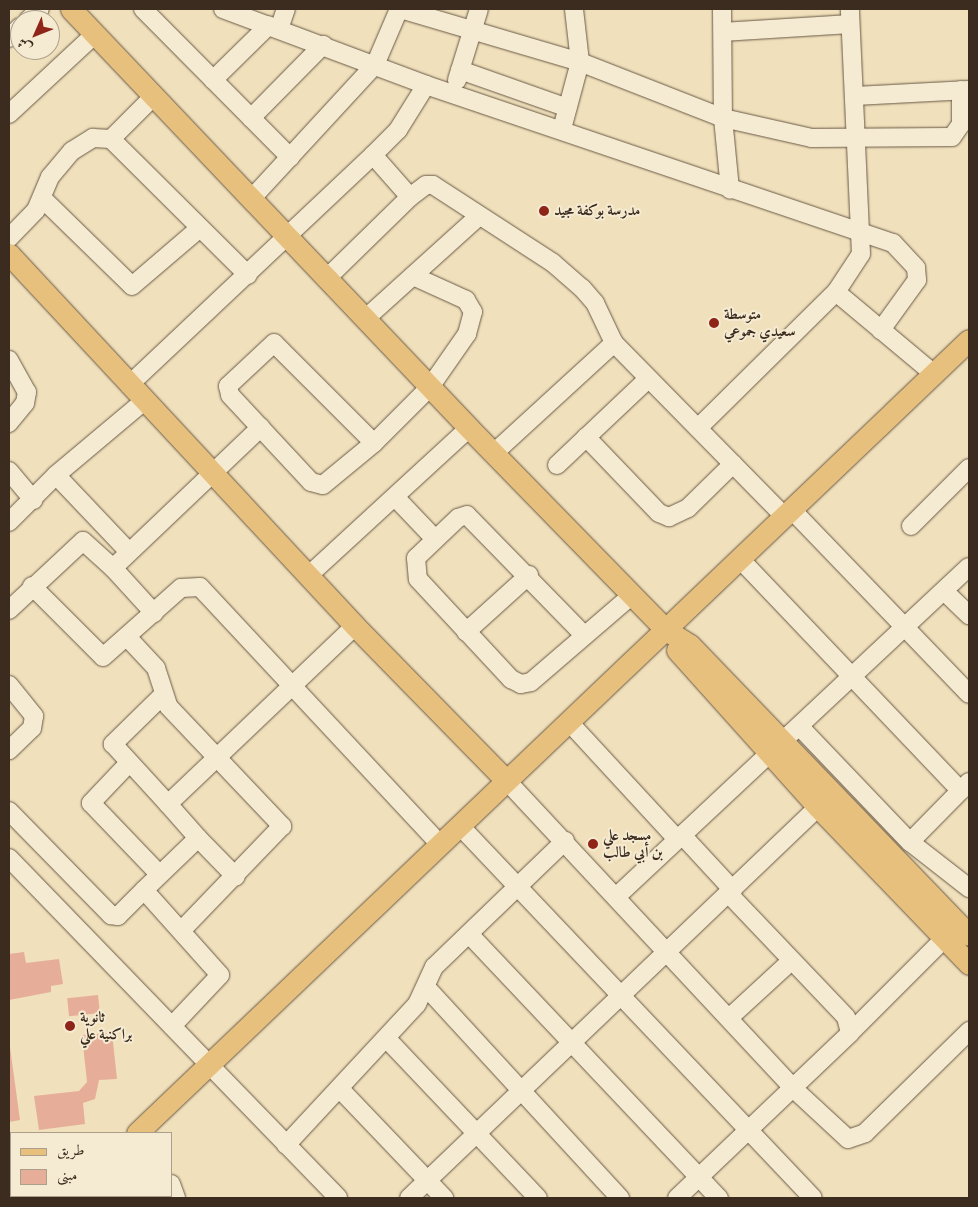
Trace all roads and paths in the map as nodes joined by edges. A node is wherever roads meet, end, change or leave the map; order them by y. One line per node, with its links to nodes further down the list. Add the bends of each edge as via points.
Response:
1 (71, 9): 15 (main road)
2 (143, 9): 11 (street)
3 (165, 9): 11 (street)
4 (223, 9): 12 (street)
5 (286, 9): 12 (street)
6 (399, 9): 13 (street); 18 (street)
7 (479, 9): 13 (street)
8 (574, 9): 17 (street)
9 (722, 9): 14 (street)
10 (850, 16): 14 (street); 25 (street)
11 (160, 27): 20 (street)
12 (274, 27): 16 (street); 20 (street)
13 (472, 30): 17 (street); 19 (street)
14 (723, 32): 29 (street)
15 (95, 34): 24 (main road); 27 (street)
16 (323, 45): 18 (street); 28 (street)
17 (580, 62): 26 (street); 29 (street)
18 (375, 65): 21 (street); 34 (street)
19 (460, 70): 23 (street); 26 (street)
20 (213, 80): 28 (street)
21 (426, 85): 23 (street); 33 (street, via 398,130)
22 (965, 90): 25 (street); 32 (street, via 961,124 952,137)
23 (453, 93): 30 (street)
24 (154, 96): 31 (street); 36 (main road)
25 (855, 96): 32 (street)
26 (568, 108): 30 (street)
27 (9, 114)
28 (251, 118): 34 (street)
29 (723, 118): 32 (street, via 778,133); 35 (street)
30 (562, 129): 35 (street)
31 (111, 139): 38 (street, via 93,138 72,151 50,177); 40 (street)
32 (853, 140): 41 (street)
33 (373, 155): 37 (street); 42 (street)
34 (290, 157): 36 (street)
35 (730, 190): 41 (street)
36 (253, 197): 42 (main road)
37 (410, 197): 39 (street, via 426,185 433,185); 47 (street)
38 (43, 199): 40 (street, via 132,286); 43 (street)
39 (479, 216): 46 (street); 52 (street, via 553,262 582,288 595,303)
40 (200, 228): 45 (street)
41 (861, 230): 48 (street, via 861,254); 50 (street, via 893,243 916,268 912,290)
42 (289, 236): 45 (street); 47 (main road)
43 (9, 238)
44 (9, 254): 56 (main road)
45 (248, 275): 56 (street)
46 (413, 276): 49 (street); 57 (street, via 457,293 473,312 457,352)
47 (326, 279): 49 (main road)
48 (836, 292): 50 (street); 62 (street)
49 (365, 320): 57 (main road)
50 (881, 330): 54 (street)
51 (969, 341): 54 (main road)
52 (614, 343): 55 (street); 65 (street)
53 (9, 360): 59 (street, via 27,392 25,403)
54 (934, 374): 74 (main road)
55 (648, 379): 62 (street); 63 (street)
56 (129, 385): 58 (main road)
57 (430, 387): 61 (main road); 64 (street)
58 (143, 402): 70 (main road); 71 (street)
59 (9, 423)
60 (260, 427): 64 (street, via 318,486 331,481); 64 (street, via 228,386 274,343); 70 (street)
61 (469, 428): 65 (main road); 72 (street)
62 (698, 428): 66 (street)
63 (586, 437): 66 (street, via 659,513 669,517 688,508); 67 (street)
64 (374, 443)
65 (494, 453): 86 (main road)
66 (733, 464): 74 (street)
67 (557, 465)
68 (969, 468): 76 (street)
69 (9, 471): 73 (street)
70 (211, 472): 78 (street); 83 (main road)
71 (56, 475): 73 (street); 78 (street)
72 (395, 498): 77 (street); 83 (street)
73 (33, 500): 75 (street)
74 (788, 513): 79 (main road); 91 (street)
75 (9, 522)
76 (911, 526)
77 (435, 539): 82 (street, via 458,518 467,515); 93 (street, via 416,558 414,573)
78 (128, 552): 81 (street)
79 (740, 559): 92 (main road); 96 (street)
80 (969, 567): 85 (street)
81 (113, 568): 84 (street, via 83,541); 88 (street)
82 (528, 575): 93 (street); 94 (street)
83 (308, 576): 90 (main road)
84 (32, 586): 87 (street); 95 (street, via 99,656 108,655)
85 (944, 591): 89 (street); 91 (street)
86 (632, 595): 92 (main road); 94 (street)
87 (9, 610)
88 (154, 613): 95 (street); 98 (street, via 181,588 200,587)
89 (969, 615)
90 (355, 626): 98 (street); 107 (main road)
91 (904, 628): 96 (street); 99 (street)
92 (666, 630): 101 (main road); 103 (main road, via 690,645)
93 (466, 632): 94 (street, via 521,684 531,682)
94 (584, 634)
95 (128, 638): 100 (street, via 156,668)
96 (853, 679): 102 (street); 108 (street)
97 (9, 685): 104 (street, via 31,708 34,724)
98 (291, 687): 105 (street); 117 (street)
99 (969, 694)
100 (162, 696): 105 (street); 106 (street, via 114,740 114,748)
101 (569, 722): 107 (main road); 113 (street)
102 (800, 728): 103 (street); 116 (street)
103 (777, 749): 110 (main road); 113 (street); 128 (main road)
104 (9, 750)
105 (217, 756): 109 (street); 120 (street, via 282,826)
106 (128, 764): 109 (street); 119 (street, via 91,803)
107 (506, 780): 112 (main road); 115 (street)
108 (965, 786): 116 (street)
109 (168, 804): 114 (street)
110 (818, 807): 124 (street); 129 (main road)
111 (9, 811): 123 (street, via 111,915 118,916)
112 (461, 827): 117 (main road); 121 (street)
113 (679, 837): 124 (street); 125 (street)
114 (198, 838): 119 (street); 120 (street)
115 (565, 841): 121 (street); 125 (street)
116 (910, 842): 122 (street)
117 (441, 845): 141 (main road)
118 (9, 858): 136 (street)
119 (159, 874): 123 (street)
120 (236, 877): 126 (street)
121 (518, 887): 127 (street); 134 (street)
122 (969, 888)
123 (144, 890): 126 (street)
124 (731, 892): 130 (street); 131 (street)
125 (616, 897): 130 (street)
126 (182, 930): 136 (street, via 220,975)
127 (469, 934): 133 (street, via 434,967); 140 (street)
128 (969, 935)
129 (944, 939): 132 (main road); 138 (street)
130 (669, 950): 134 (street); 135 (street)
131 (790, 962): 135 (street); 138 (street, via 846,1017)
132 (969, 964)
133 (426, 987): 139 (street); 143 (street)
134 (618, 997): 140 (street); 145 (street)
135 (729, 1018): 144 (street)
136 (172, 1026): 141 (street)
137 (969, 1031): 144 (street, via 856,1138 841,1135)
138 (850, 1033): 144 (street)
139 (386, 1039): 142 (street); 147 (street)
140 (572, 1040): 143 (street); 149 (street)
141 (208, 1064): 146 (main road); 148 (street)
142 (340, 1089): 148 (street); 150 (street)
143 (520, 1089): 147 (street); 155 (street)
144 (795, 1090): 145 (street)
145 (748, 1130): 149 (street); 158 (street)
146 (138, 1132)
147 (478, 1132): 150 (street); 154 (street)
148 (286, 1145): 151 (street)
149 (700, 1176): 156 (street); 157 (street)
150 (427, 1181): 152 (street); 153 (street)
151 (338, 1198)
152 (409, 1198)
153 (444, 1198)
154 (538, 1198)
155 (620, 1198)
156 (677, 1198)
157 (719, 1198)
158 (813, 1198)

